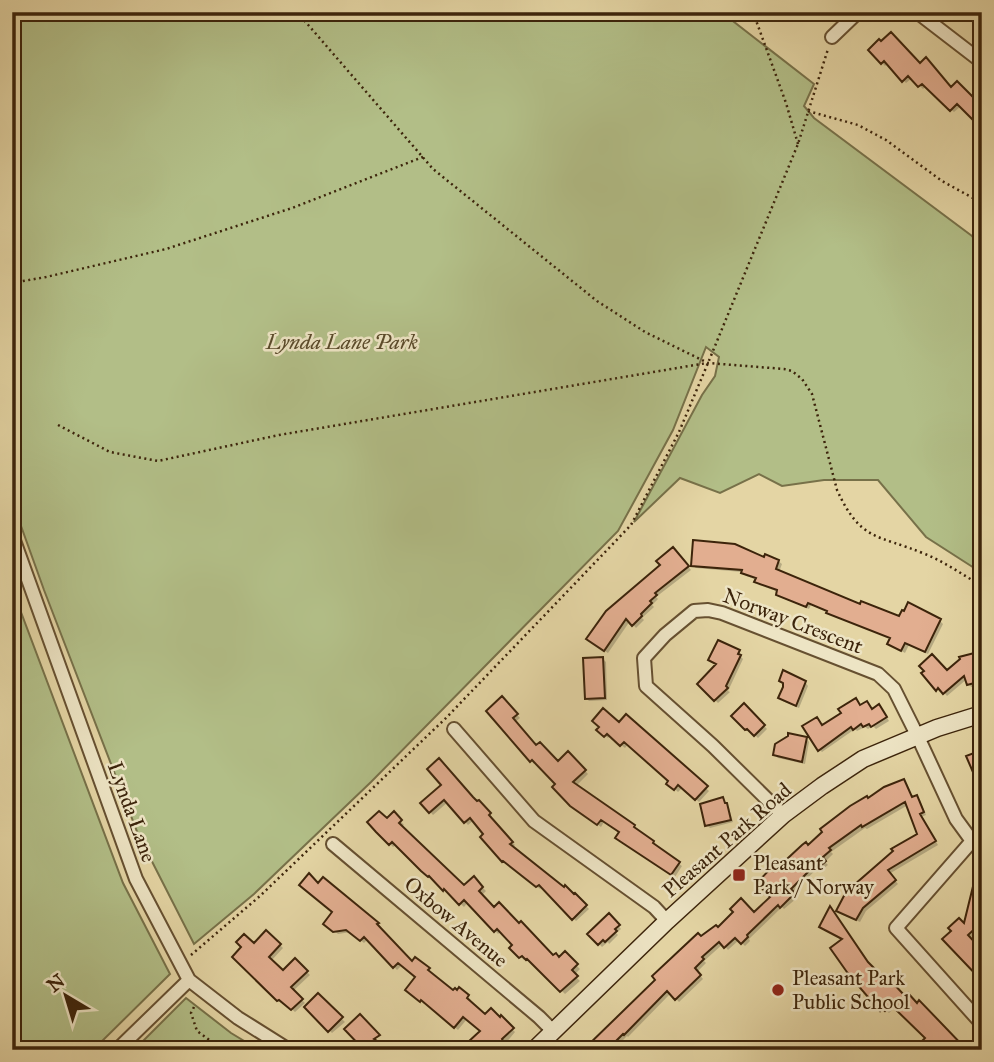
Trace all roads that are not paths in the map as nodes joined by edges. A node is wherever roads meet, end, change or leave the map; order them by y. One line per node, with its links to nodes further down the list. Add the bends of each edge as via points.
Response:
1 (858, 12): 3 (street)
2 (917, 12): 4 (street)
3 (832, 37)
4 (982, 62)
5 (12, 535): 13 (street, Lynda Lane, via 136,879)
6 (982, 714): 8 (street, Pleasant Park Road)
7 (454, 729): 12 (street, via 534,821)
8 (918, 737): 9 (street, Pleasant Park Road, via 863,759); 9 (street, Norway Crescent, via 894,689 878,674 723,613 694,611 644,658 646,686); 10 (street, via 956,818)
9 (783, 815): 12 (street, Pleasant Park Road)
10 (977, 843): 14 (street, via 896,928)
11 (333, 844): 15 (street, Oxbow Avenue)
12 (667, 921): 15 (street, Pleasant Park Road)
13 (189, 980): 16 (street); 17 (street, Lynda Lane, via 237,1018)
14 (982, 1024)
15 (553, 1031): 18 (street, Pleasant Park Road)
16 (117, 1050)
17 (289, 1050)
18 (534, 1050)

